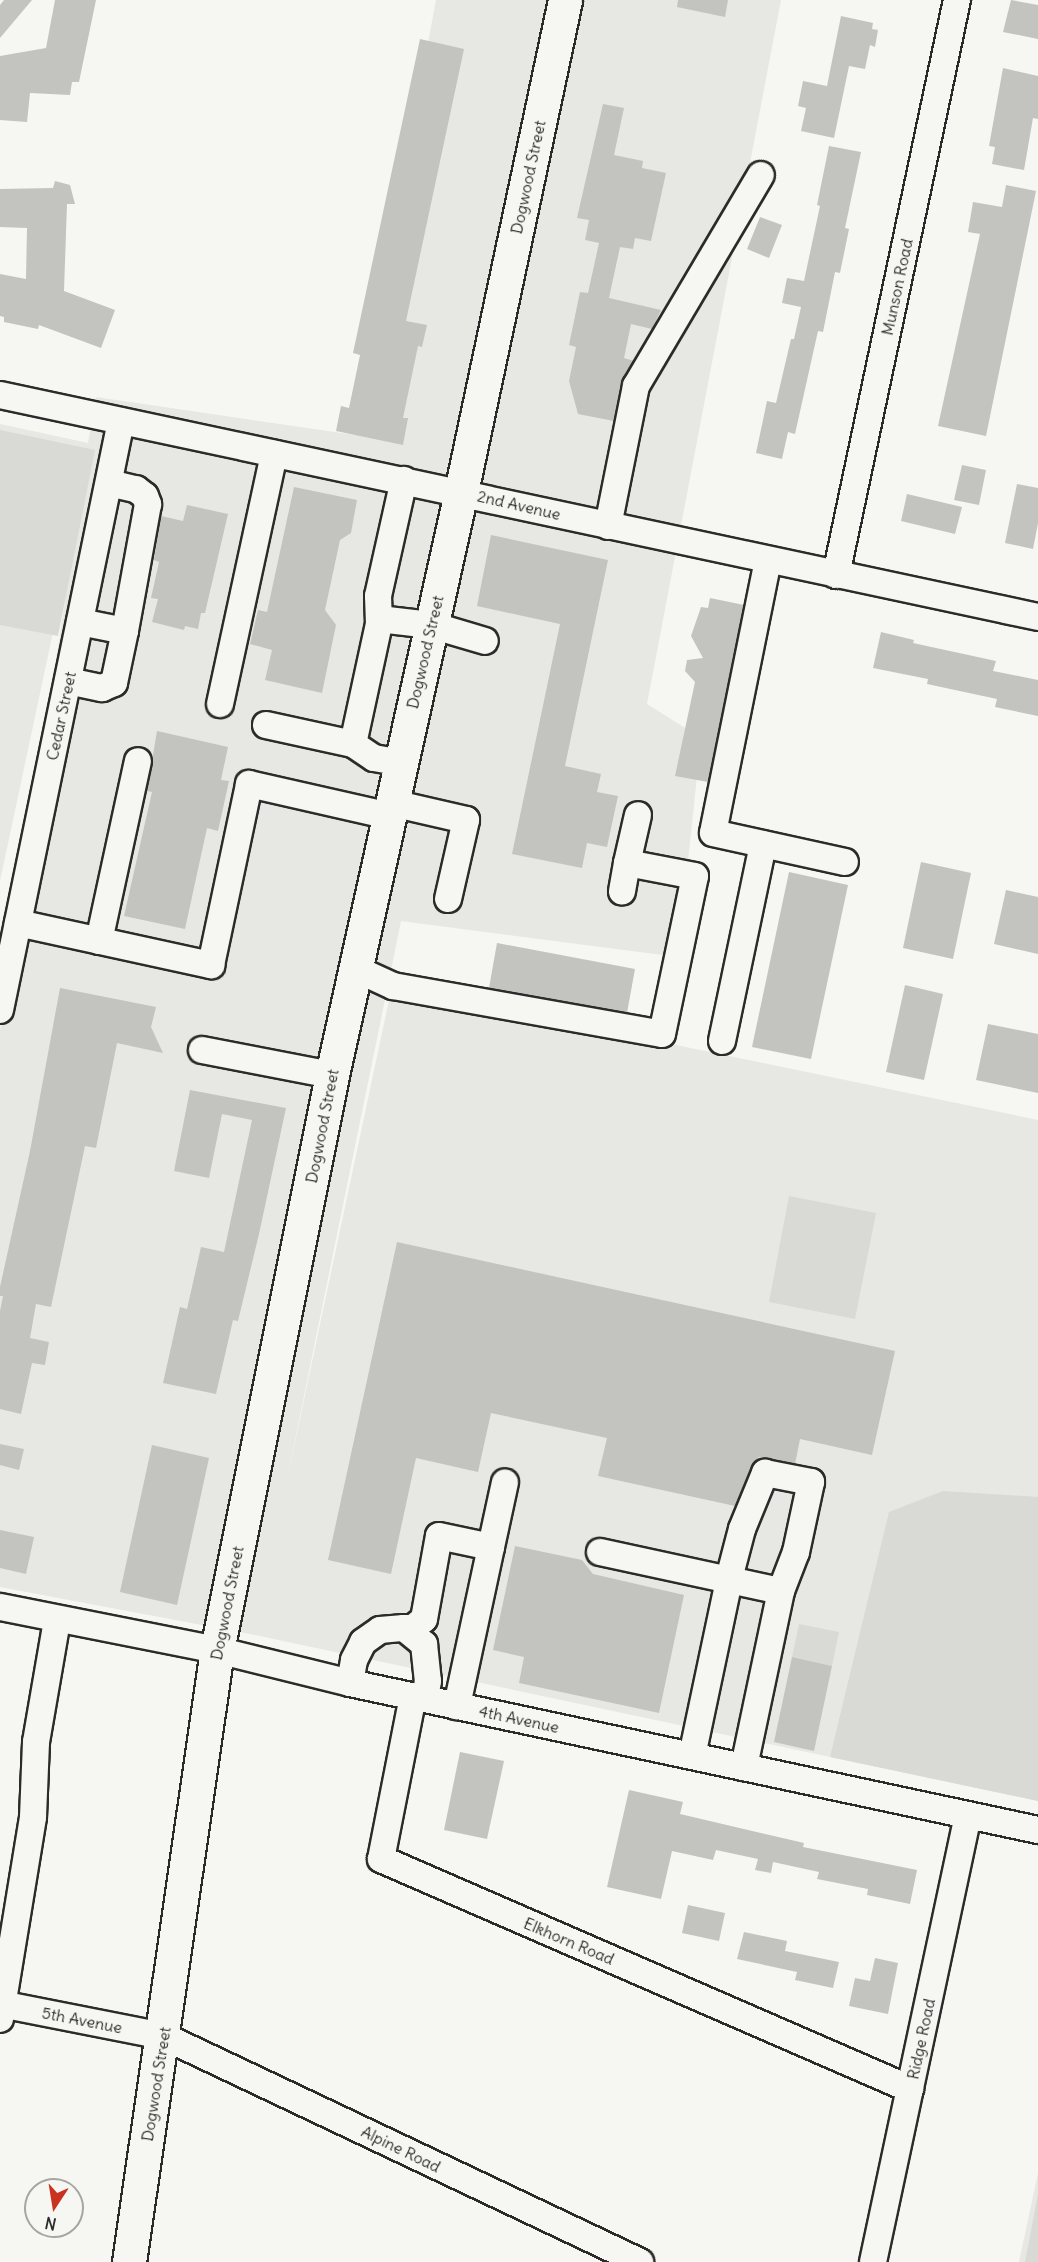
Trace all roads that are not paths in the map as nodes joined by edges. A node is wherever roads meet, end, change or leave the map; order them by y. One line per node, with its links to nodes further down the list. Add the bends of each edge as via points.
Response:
1 (565, 0): 9 (main road, Dogwood Street)
2 (957, 0): 12 (street, Munson Road)
3 (761, 175): 10 (street, via 636,386)
4 (0, 395): 5 (street, 2nd Avenue)
5 (121, 421): 6 (street, 2nd Avenue); 8 (street, Cedar Street)
6 (274, 454): 7 (street, 2nd Avenue); 20 (street)
7 (404, 480): 9 (street, 2nd Avenue); 14 (street, via 378,596)
8 (109, 483): 15 (street, Cedar Street); 17 (street, via 136,489 145,496 147,504)
9 (461, 492): 10 (street, 2nd Avenue); 16 (main road, Dogwood Street)
10 (608, 526): 11 (street, 2nd Avenue)
11 (768, 560): 12 (street, 2nd Avenue); 27 (street, via 713,833)
12 (836, 575): 13 (street, 2nd Avenue)
13 (1038, 617)
14 (379, 619): 16 (street); 22 (street)
15 (80, 622): 17 (street); 19 (street, Cedar Street)
16 (431, 625): 18 (street); 24 (main road, Dogwood Street)
17 (124, 631): 19 (street, via 114,683 102,688)
18 (485, 641)
19 (68, 681): 32 (street, Cedar Street)
20 (220, 705)
21 (266, 725): 22 (street)
22 (353, 744): 24 (street, via 374,758)
23 (138, 760): 33 (street)
24 (400, 762): 25 (main road, Dogwood Street)
25 (391, 810): 31 (street, via 466,820); 33 (street, via 249,784 210,965); 34 (main road, Dogwood Street)
26 (638, 814): 29 (street)
27 (763, 844): 28 (street); 36 (street)
28 (845, 862)
29 (627, 863): 30 (street); 34 (street, via 695,876 662,1034 393,986)
30 (622, 892)
31 (448, 899)
32 (18, 923): 33 (street); 35 (street, Cedar Street)
33 (99, 941)
34 (356, 969): 38 (main road, Dogwood Street)
35 (0, 1010)
36 (722, 1041)
37 (202, 1050): 38 (street)
38 (332, 1075): 47 (main road, Dogwood Street)
39 (505, 1482): 40 (street)
40 (491, 1547): 46 (street, via 439,1536 424,1619 413,1628); 50 (street)
41 (600, 1552): 42 (street)
42 (730, 1580): 43 (street); 43 (street, via 742,1529 765,1473 811,1482 796,1552); 51 (street)
43 (781, 1591): 52 (street)
44 (0, 1607): 45 (street, 4th Avenue)
45 (57, 1620): 47 (street, 4th Avenue); 55 (street, via 36,1742 33,1816)
46 (404, 1628): 48 (street, via 380,1630 363,1642 354,1660); 49 (street, via 424,1644 429,1681)
47 (217, 1650): 48 (street, 4th Avenue); 56 (main road, Dogwood Street)
48 (350, 1683): 49 (street, 4th Avenue)
49 (419, 1697): 50 (street, 4th Avenue); 57 (street, Elkhorn Road, via 381,1859)
50 (457, 1706): 51 (street, 4th Avenue)
51 (692, 1756): 52 (street, 4th Avenue)
52 (744, 1767): 53 (street, 4th Avenue)
53 (968, 1816): 54 (street, 4th Avenue); 57 (street, Ridge Road)
54 (1038, 1830)
55 (1, 2009): 56 (street, 5th Avenue)
56 (163, 2036): 58 (street, Alpine Road); 59 (main road, Dogwood Street)
57 (910, 2089): 60 (street, Ridge Road)
58 (632, 2260)
59 (129, 2262)
60 (873, 2262)

